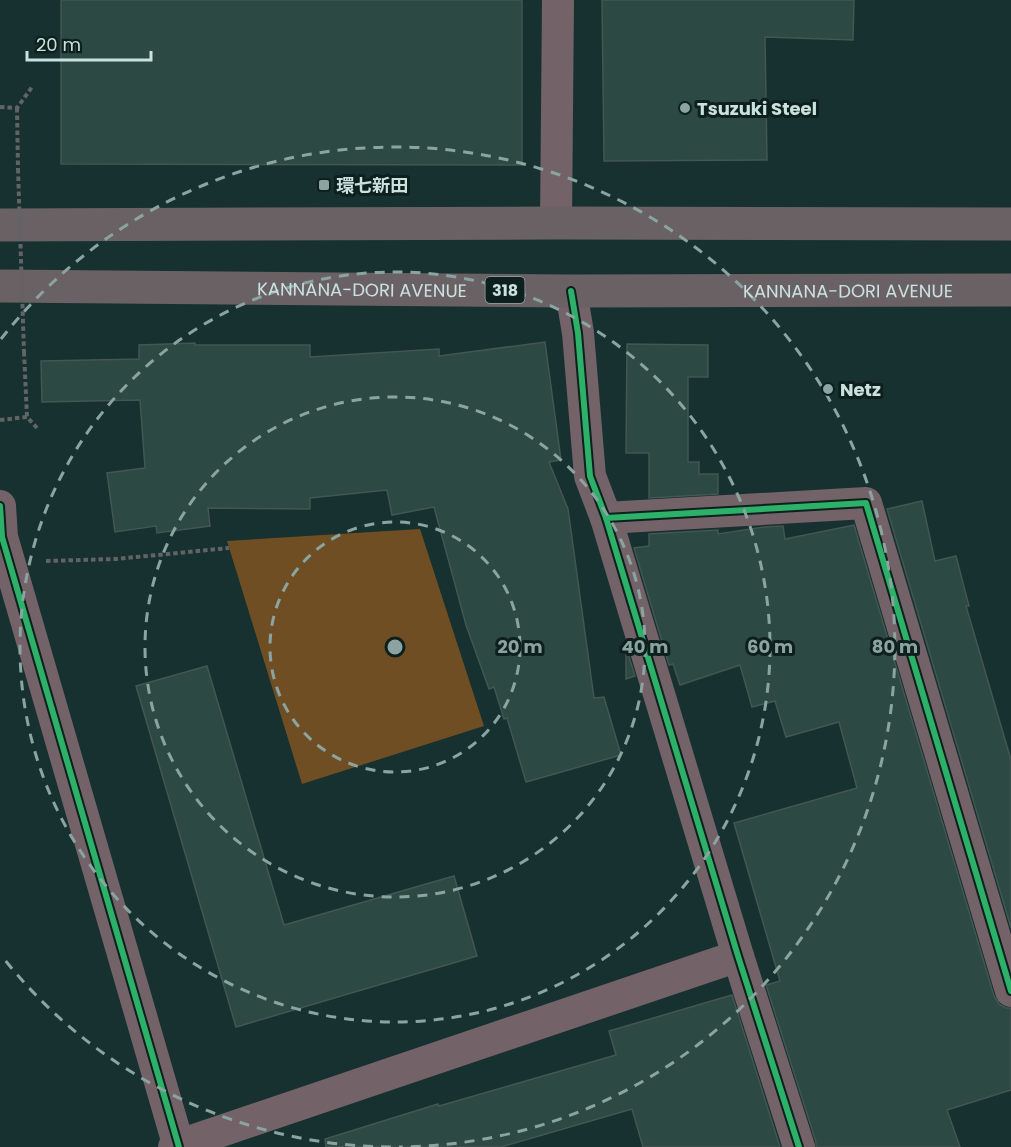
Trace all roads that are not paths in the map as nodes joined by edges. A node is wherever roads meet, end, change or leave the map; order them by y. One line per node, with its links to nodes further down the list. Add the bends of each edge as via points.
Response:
1 (558, 0): 2 (street)
2 (556, 223): 3 (main road); 4 (main road)
3 (1011, 224)
4 (0, 225)
5 (0, 286): 7 (main road, KANNANA-DORI AVENUE / 318)
6 (1011, 290): 7 (main road, KANNANA-DORI AVENUE / 318)
7 (571, 291): 8 (street, via 590,476)
8 (606, 518): 10 (street); 11 (street, via 866,503)
9 (1, 527): 12 (street)
10 (738, 956): 12 (street); 13 (street)
11 (1011, 991)
12 (177, 1147)
13 (799, 1147)

